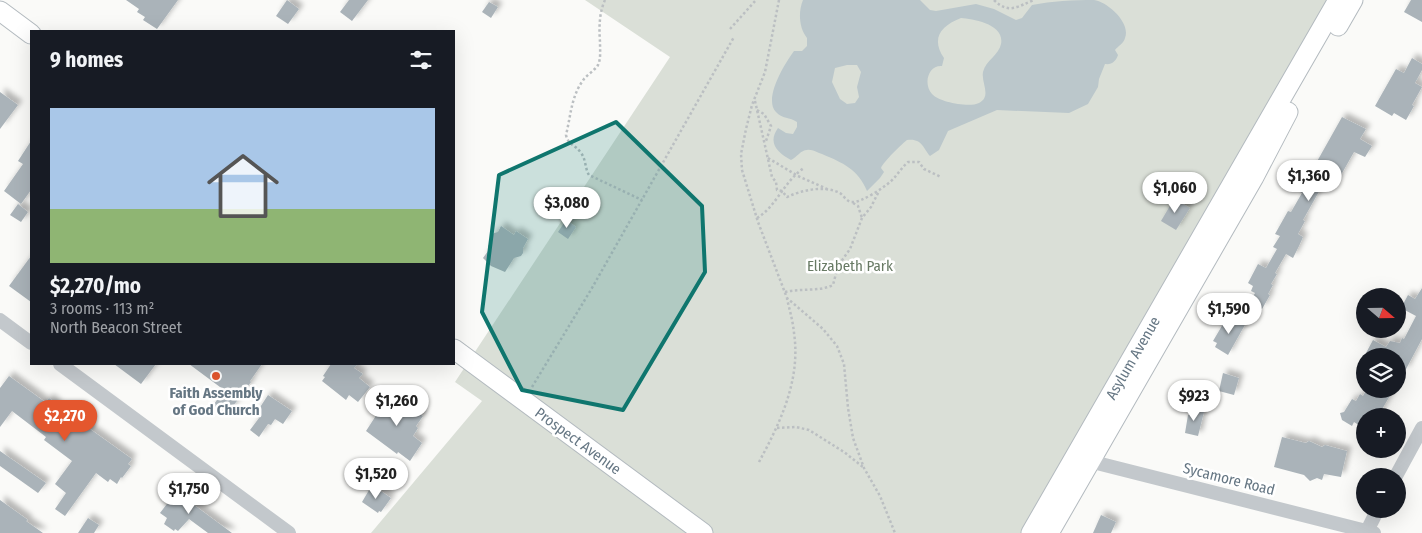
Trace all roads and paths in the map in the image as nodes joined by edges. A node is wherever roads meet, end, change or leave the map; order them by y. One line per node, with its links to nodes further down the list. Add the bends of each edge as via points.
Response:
1 (605, 0): 22 (path, via 600,11 600,56 597,66 583,80 571,104 566,138 583,155 589,176)
2 (756, 0): 9 (path)
3 (779, 0): 12 (path, via 764,72)
4 (994, 0): 5 (path, via 1006,8 1020,7)
5 (1034, 0)
6 (1338, 0): 35 (main road, Asylum Avenue)
7 (1353, 0): 35 (main road, Asylum Avenue, via 1254,177)
8 (0, 11): 10 (main road)
9 (730, 29)
10 (30, 33)
11 (734, 37): 22 (path)
12 (754, 100): 13 (path); 24 (path, via 741,154 742,170)
13 (757, 110): 14 (path); 14 (path, via 764,114 771,126)
14 (765, 143): 15 (path)
15 (768, 158): 17 (path); 21 (path, via 775,187)
16 (804, 168): 17 (path)
17 (795, 174): 20 (path); 21 (path)
18 (941, 177): 19 (path, via 924,170 919,162 908,162)
19 (880, 188): 23 (path); 25 (path)
20 (829, 190): 21 (path, via 804,191 787,198); 23 (path)
21 (782, 192): 24 (path)
22 (642, 200): 32 (path)
23 (853, 203): 25 (path, via 858,206)
24 (757, 218): 26 (path)
25 (862, 218): 26 (path, via 850,249 838,266 834,285)
26 (785, 292): 27 (path)
27 (787, 298): 33 (path, via 795,335 795,370); 37 (path, via 823,329 837,346 844,364 853,438)
28 (0, 320): 29 (street)
29 (30, 342)
30 (455, 350): 42 (main road, Prospect Avenue)
31 (61, 365): 41 (street)
32 (532, 387)
33 (777, 428): 36 (path); 37 (path, via 809,430)
34 (1422, 428): 38 (street)
35 (1083, 459): 40 (street, Sycamore Road); 44 (main road, Asylum Avenue); 45 (main road, Asylum Avenue)
36 (759, 462)
37 (864, 468): 43 (path)
38 (1400, 468)
39 (1374, 518): 40 (street)
40 (1369, 532)
41 (289, 533)
42 (703, 533)
43 (895, 533)
44 (1032, 533)
45 (1049, 533)

